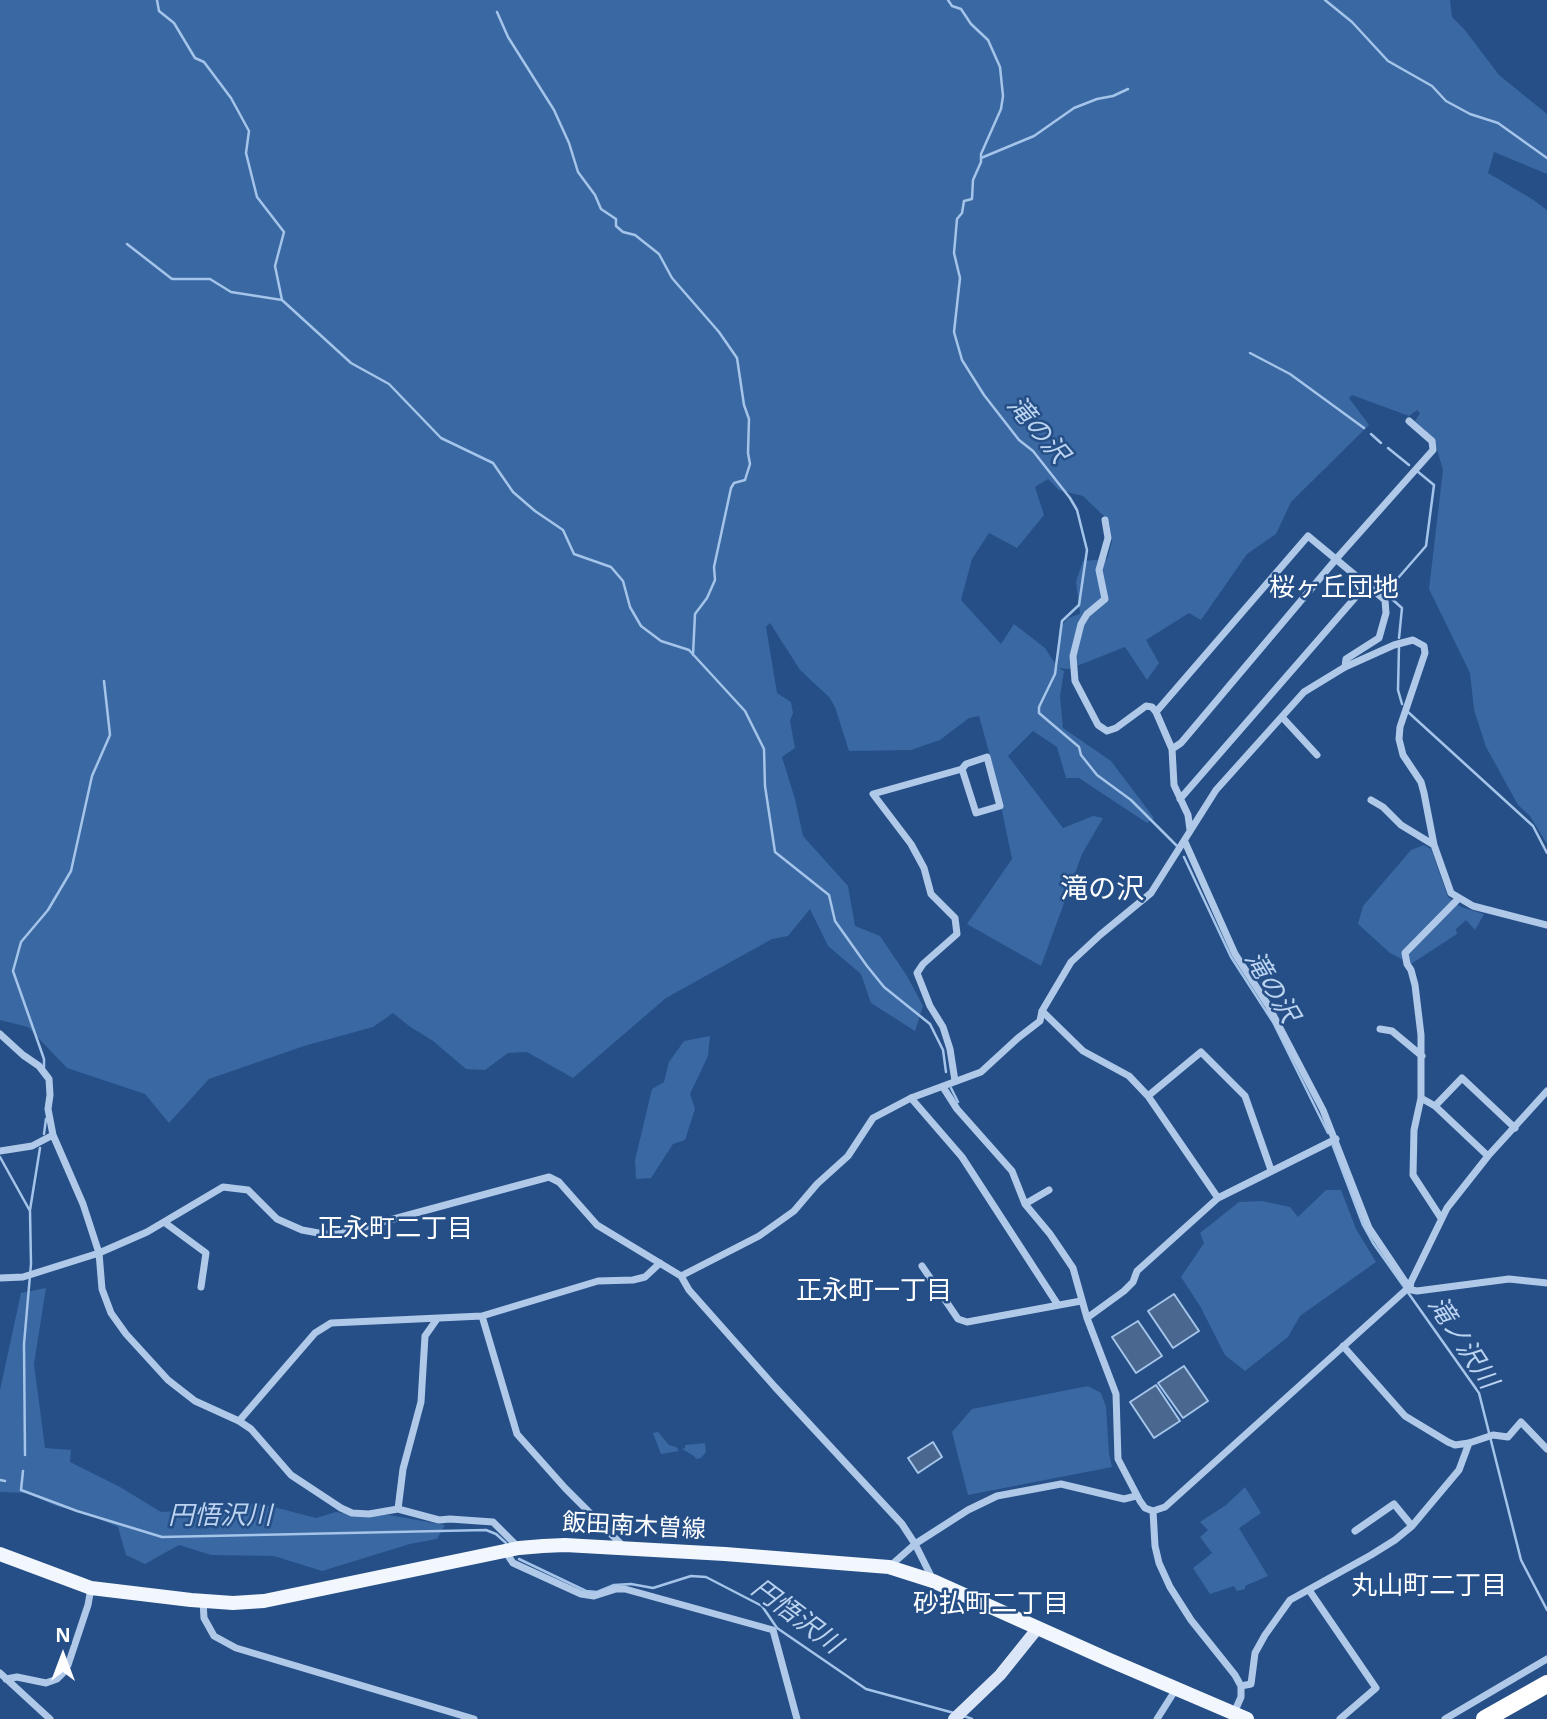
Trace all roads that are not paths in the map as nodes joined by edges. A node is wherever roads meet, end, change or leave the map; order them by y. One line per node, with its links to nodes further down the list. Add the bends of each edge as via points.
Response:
1 (1409, 421): 3 (street, via 1432,441 1433,450)
2 (1105, 520): 6 (street, via 1108,538 1099,570 1105,598 1081,624 1073,656 1075,681 1098,725 1108,731 1146,706)
3 (1338, 558): 4 (street); 6 (street, via 1308,536); 8 (street)
4 (1367, 584): 5 (street, via 1385,600 1386,613 1379,638 1346,659); 11 (street)
5 (1345, 667): 7 (street, via 1304,692); 15 (street, via 1406,640 1424,646 1399,739 1403,755 1421,782)
6 (1156, 712): 8 (street)
7 (1282, 717): 9 (street); 13 (street, via 1216,790)
8 (1172, 749): 11 (street, via 1174,785)
9 (1317, 755)
10 (962, 769): 10 (street, via 987,757 1000,806 976,813); 22 (street, via 873,794 911,844 931,894 955,918 957,934 918,972 943,1027)
11 (1180, 799): 13 (street)
12 (1371, 800): 15 (street)
13 (1190, 830): 14 (street)
14 (1185, 842): 18 (street, via 1152,893 1072,962); 31 (street, via 1235,954 1268,1005)
15 (1434, 845): 16 (street, via 1451,893)
16 (1458, 899): 17 (street); 21 (street, via 1405,953 1415,985)
17 (1547, 925)
18 (1042, 1011): 22 (street, via 1040,1021 981,1072); 25 (street, via 1083,1051 1121,1070)
19 (1380, 1029): 21 (street, via 1392,1031)
20 (0, 1034): 30 (street, via 49,1079)
21 (1422, 1056): 27 (street)
22 (955, 1081): 23 (street)
23 (943, 1087): 26 (street); 37 (street, via 1012,1171)
24 (1547, 1091): 29 (street)
25 (1147, 1096): 34 (street, via 1201,1052 1245,1096); 36 (street)
26 (911, 1098): 43 (street, via 869,1122 848,1156 794,1211 759,1236); 49 (street, via 962,1157)
27 (1421, 1098): 28 (street); 38 (street, via 1414,1130 1413,1175)
28 (1435, 1106): 29 (street, via 1462,1078); 33 (street)
29 (1515, 1128): 33 (street)
30 (52, 1135): 32 (street, via 32,1146); 40 (street)
31 (1336, 1139): 34 (street); 47 (street, via 1370,1228)
32 (1, 1151)
33 (1488, 1156): 38 (street)
34 (1271, 1170): 36 (street)
35 (1049, 1190): 37 (street)
36 (1218, 1198): 51 (street, via 1137,1271 1124,1292)
37 (1025, 1204): 48 (street, via 1073,1268)
38 (1440, 1218): 47 (street)
39 (164, 1222): 40 (street); 41 (street, via 216,1189 236,1187 248,1190 277,1219 302,1230 338,1234 549,1177 559,1182 597,1225); 46 (street, via 206,1253)
40 (99, 1253): 44 (street, via 23,1277); 54 (street, via 102,1289 126,1334 168,1380 195,1401)
41 (660, 1264): 43 (street); 50 (street, via 645,1277 598,1281)
42 (922, 1266): 49 (street, via 958,1319 967,1322)
43 (681, 1276): 62 (street)
44 (0, 1278)
45 (1547, 1283): 47 (street, via 1509,1279)
46 (201, 1287)
47 (1406, 1290): 53 (street)
48 (1081, 1301): 49 (street); 51 (street)
49 (1058, 1305)
50 (482, 1316): 52 (street); 64 (street, via 517,1434)
51 (1087, 1318): 57 (street, via 1116,1394 1118,1459)
52 (437, 1319): 54 (street, via 331,1323 315,1333); 58 (street, via 425,1336 421,1402 403,1469)
53 (1343, 1346): 55 (street, via 1405,1416 1455,1445); 59 (street, via 1165,1507)
54 (239, 1421): 58 (street, via 291,1475 341,1508 369,1514)
55 (1469, 1443): 56 (street, via 1491,1435 1508,1437 1521,1422); 60 (street, via 1459,1471)
56 (1547, 1449)
57 (1136, 1496): 59 (street); 62 (street, via 1124,1499 1061,1484 996,1496)
58 (398, 1509): 63 (street, via 439,1520 493,1522)
59 (1153, 1511): 75 (street, via 1159,1563 1170,1587)
60 (1412, 1526): 61 (street, via 1394,1504); 69 (street)
61 (1355, 1531)
62 (915, 1544): 66 (street); 67 (street)
63 (512, 1549): 64 (main road, 飯田南木曽線, via 565,1545); 70 (main road, 飯田南木曽線, via 264,1601); 83 (street, via 513,1563 581,1594 594,1597 625,1589 773,1630)
64 (626, 1549): 66 (main road, 飯田南木曽線)
65 (0, 1554): 68 (main road, 飯田南木曽線)
66 (889, 1567): 67 (main road, 飯田南木曽線)
67 (933, 1581): 71 (main road, 飯田南木曽線)
68 (90, 1588): 70 (main road, 飯田南木曽線); 73 (street, via 63,1673 46,1683)
69 (1309, 1590): 75 (street, via 1288,1602 1255,1653 1251,1684); 85 (street, via 1376,1688)
70 (203, 1601): 78 (street, via 204,1618 214,1636 236,1648)
71 (1037, 1629): 76 (main road, 飯田南木曽線); 79 (street, via 1000,1675)
72 (1547, 1659): 86 (street)
73 (3, 1676): 81 (street)
74 (1547, 1684): 87 (highway)
75 (1241, 1686): 80 (street)
76 (1176, 1689): 80 (main road, 飯田南木曽線); 84 (street)
77 (1547, 1697): 88 (highway)
78 (455, 1716): 82 (street)
79 (958, 1716)
80 (1240, 1716)
81 (50, 1719)
82 (474, 1719)
83 (797, 1719)
84 (1157, 1719)
85 (1340, 1719)
86 (1445, 1719)
87 (1485, 1719)
88 (1508, 1719)

